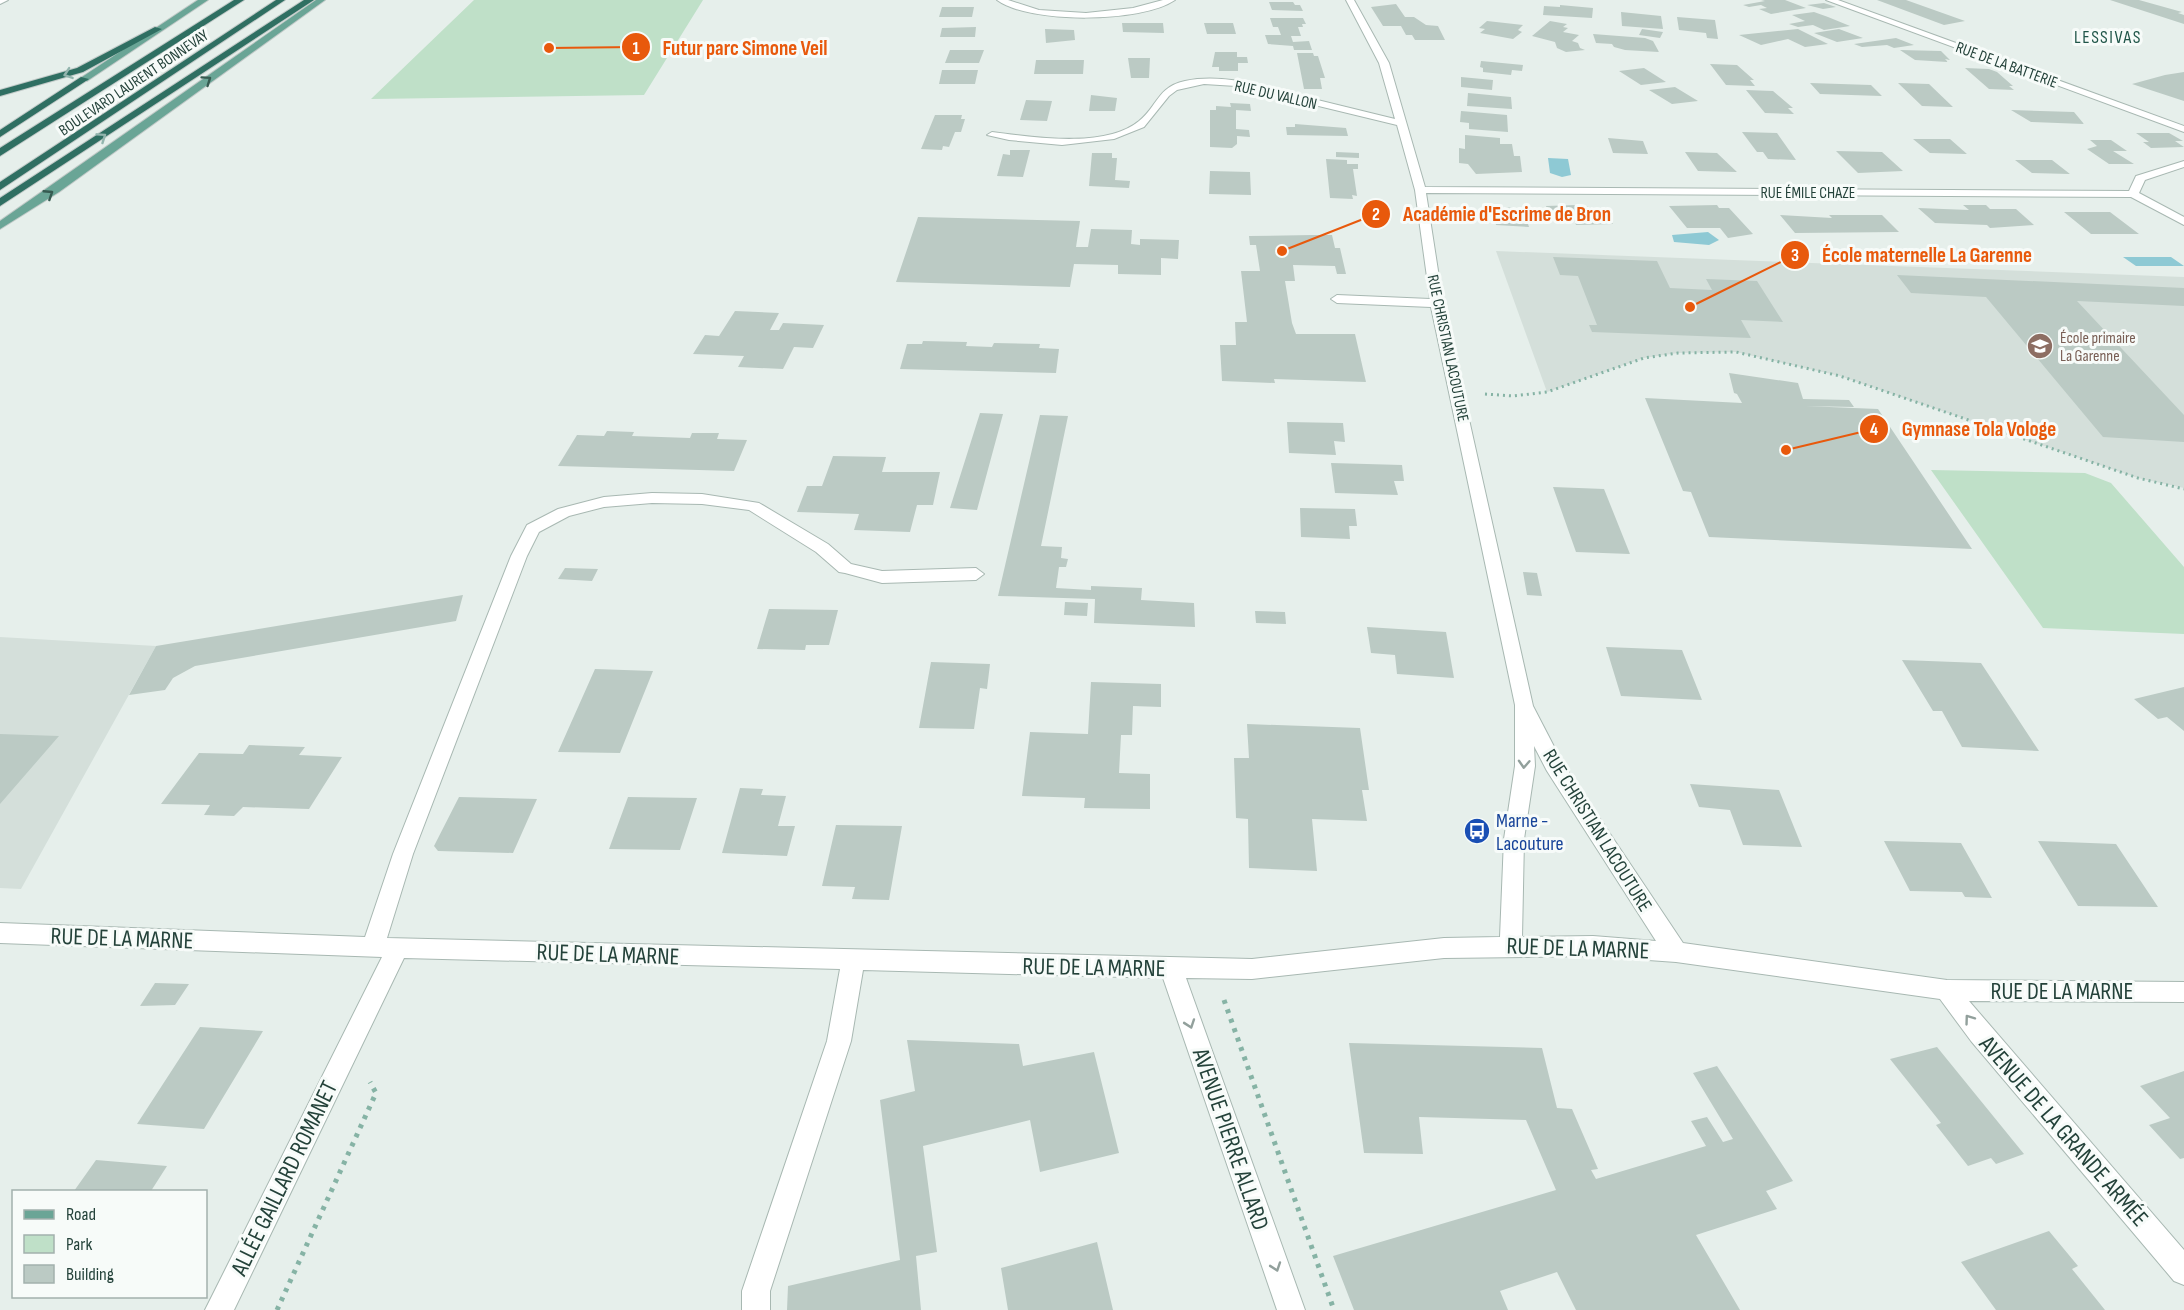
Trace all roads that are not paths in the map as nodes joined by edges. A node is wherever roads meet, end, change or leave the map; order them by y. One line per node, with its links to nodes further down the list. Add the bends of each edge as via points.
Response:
1 (4, 0): 11 (street)
2 (204, 0): 12 (main road)
3 (240, 0): 19 (highway, BOULEVARD LAURENT BONNEVAY)
4 (281, 0): 21 (highway, BOULEVARD LAURENT BONNEVAY)
5 (310, 0): 24 (highway, one-way to 5)
6 (321, 0): 26 (main road, one-way to 6)
7 (1001, 0): 8 (street, via 1044,12 1083,14 1126,12)
8 (1171, 0)
9 (1350, 0): 15 (street, RUE CHRISTIAN LACOUTURE, via 1384,63)
10 (1830, 0): 16 (street, RUE DE LA BATTERIE)
11 (0, 2)
12 (158, 28): 13 (main road); 14 (highway, one-way to 14, via 80,70)
13 (84, 79): 17 (highway)
14 (0, 93)
15 (1400, 123): 18 (street, RUE DU VALLON, via 1236,83 1194,82 1172,88 1150,118 1113,137 1065,140); 22 (street, RUE CHRISTIAN LACOUTURE)
16 (2184, 129)
17 (0, 134)
18 (992, 135)
19 (0, 153)
20 (2184, 164): 23 (street, via 2140,178)
21 (0, 187)
22 (1420, 190): 23 (street, RUE ÉMILE CHAZE); 28 (street, RUE CHRISTIAN LACOUTURE)
23 (2133, 194): 25 (street)
24 (0, 203)
25 (2184, 222)
26 (0, 226)
27 (1337, 299): 28 (street)
28 (1437, 303): 30 (street, RUE CHRISTIAN LACOUTURE)
29 (976, 574): 33 (street, via 882,577 845,568 822,548 753,506 702,499 604,502 564,512 533,530 519,556 403,854)
30 (1524, 705): 32 (street, RUE CHRISTIAN LACOUTURE, one-way to 32, via 1525,766 1514,839); 35 (street, RUE CHRISTIAN LACOUTURE, via 1554,766)
31 (0, 933): 33 (street, RUE DE LA MARNE)
32 (1510, 945): 35 (street, RUE DE LA MARNE); 37 (street, RUE DE LA MARNE, via 1444,948 1252,969)
33 (373, 947): 34 (street, RUE DE LA MARNE)
34 (398, 948): 36 (street, RUE DE LA MARNE); 41 (street, ALLÉE GAILLARD ROMANET)
35 (1676, 952): 38 (street, RUE DE LA MARNE)
36 (853, 960): 37 (street, RUE DE LA MARNE); 42 (street, via 839,1041 756,1291)
37 (1171, 969): 43 (street, AVENUE PIERRE ALLARD, one-way to 43)
38 (1947, 990): 39 (street, RUE DE LA MARNE); 40 (street, AVENUE DE LA GRANDE ARMÉE, one-way to 38, via 1979,1033)
39 (2184, 992)
40 (2184, 1271)
41 (219, 1310)
42 (756, 1310)
43 (1291, 1310)

